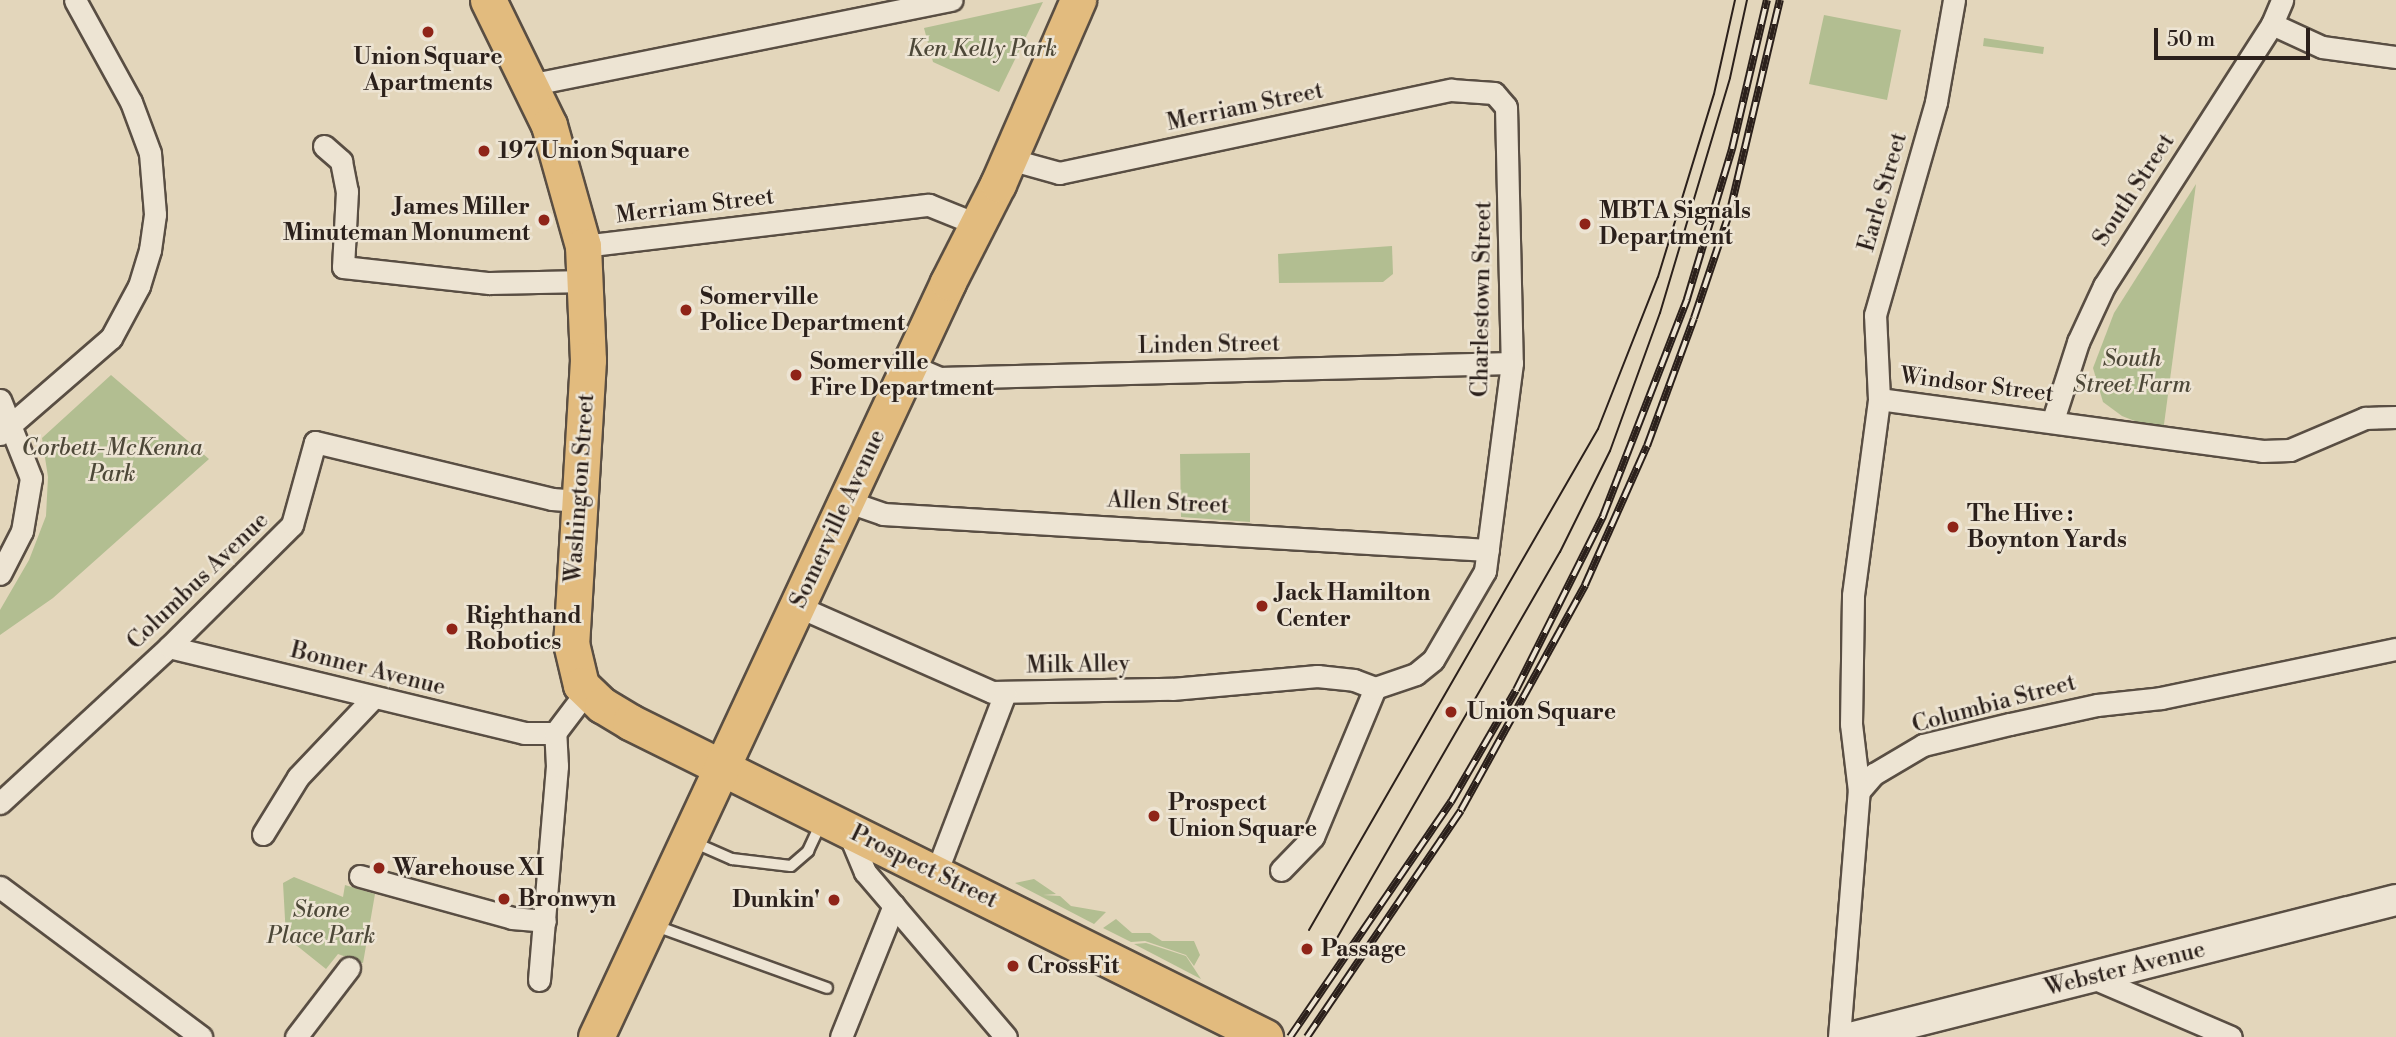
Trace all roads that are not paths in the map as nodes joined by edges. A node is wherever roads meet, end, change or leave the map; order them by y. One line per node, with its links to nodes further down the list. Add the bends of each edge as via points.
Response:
1 (75, 0): 22 (street, via 131,102 150,153 155,214 150,250 139,286 111,338)
2 (488, 0): 9 (main road, Washington Street)
3 (952, 0): 9 (street)
4 (1078, 0): 12 (main road, Somerville Avenue)
5 (1954, 0): 18 (street, Earle Street, via 1936,102 1875,315)
6 (2282, 0): 7 (street, South Street)
7 (2272, 24): 8 (street, via 2322,47); 21 (street, South Street, via 2105,286 2081,332)
8 (2396, 57)
9 (529, 85): 14 (main road, Washington Street, via 564,168)
10 (1494, 93): 12 (street, Merriam Street, via 1451,90 1059,173); 16 (street, Charlestown Street, via 1506,107 1508,124)
11 (324, 146): 15 (street, via 341,161 347,191 343,267 489,283)
12 (1009, 159): 13 (main road, Somerville Avenue)
13 (976, 224): 14 (street, Merriam Street, via 929,205); 17 (main road, Somerville Avenue)
14 (583, 246): 15 (main road, Washington Street)
15 (587, 281): 24 (main road, Washington Street, via 588,360)
16 (1512, 363): 17 (street, Linden Street, via 939,378); 25 (street, Charlestown Street)
17 (909, 365): 23 (main road, Somerville Avenue)
18 (1879, 399): 21 (street, Windsor Street); 36 (street, Earle Street, via 1853,595 1851,724)
19 (0, 400): 22 (street)
20 (2396, 417): 21 (street, Windsor Street, via 2365,418 2290,450 2272,452 2148,439)
21 (2053, 420)
22 (6, 430): 26 (street, via 31,478 22,531)
23 (838, 499): 25 (street, Allen Street, via 883,514); 27 (main road, Somerville Avenue)
24 (580, 501): 28 (street, Columbus Avenue, via 551,499 315,442 292,525); 31 (main road, Washington Street, via 571,644 575,671)
25 (1489, 550): 30 (street, Charlestown Street, via 1483,576 1433,660 1416,674)
26 (0, 574)
27 (797, 606): 32 (street, Milk Alley, via 976,687); 35 (main road, Somerville Avenue)
28 (169, 648): 33 (street, Bonner Avenue); 37 (street, Columbus Avenue)
29 (2396, 649): 36 (street, Columbia Street, via 2161,698 2097,705 1923,744 1874,774)
30 (1375, 688): 32 (street, Milk Alley, via 1354,680 1317,676 1172,689); 41 (street, via 1313,837)
31 (586, 692): 34 (street); 35 (main road, Prospect Street, via 611,711)
32 (1005, 693): 42 (street)
33 (374, 697): 34 (street, Bonner Avenue, via 529,734); 39 (street, via 298,777)
34 (555, 733): 47 (street)
35 (721, 767): 38 (main road, Prospect Street); 40 (main road, Somerville Avenue)
36 (1859, 791): 59 (street)
37 (0, 803)
38 (835, 823): 40 (lane, via 791,866 732,859); 42 (main road, Prospect Street); 46 (street)
39 (263, 834)
40 (687, 839): 48 (main road, Somerville Avenue)
41 (1281, 870)
42 (936, 873): 53 (main road, Prospect Street)
43 (360, 876): 47 (street, via 512,918)
44 (0, 887): 54 (street)
45 (2396, 900): 50 (main road, Webster Avenue)
46 (894, 905): 57 (street); 58 (street)
47 (545, 921): 51 (street)
48 (648, 923): 52 (lane); 56 (main road, Somerville Avenue)
49 (349, 968): 55 (street)
50 (2091, 977): 60 (main road, Webster Avenue); 61 (street)
51 (539, 980)
52 (827, 988)
53 (1262, 1035)
54 (201, 1037)
55 (296, 1037)
56 (596, 1037)
57 (841, 1037)
58 (1006, 1037)
59 (1839, 1037)
60 (1854, 1037)
61 (2231, 1037)

